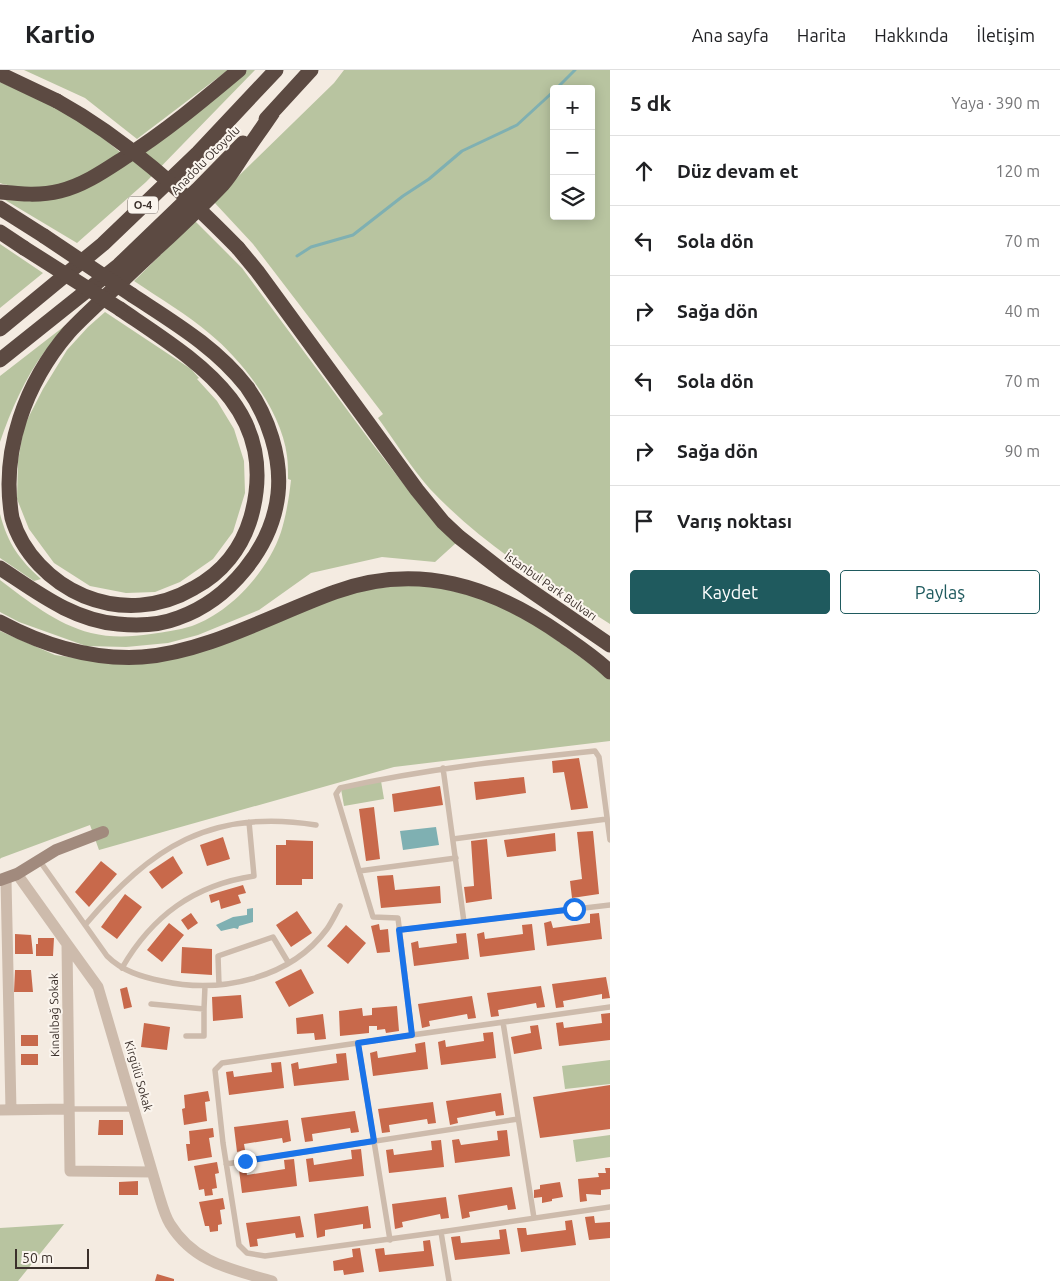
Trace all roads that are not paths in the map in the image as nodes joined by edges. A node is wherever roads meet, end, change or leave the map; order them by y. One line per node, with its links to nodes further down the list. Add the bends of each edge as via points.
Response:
1 (239, 70): 6 (highway, via 152,140 94,178 46,193)
2 (276, 70): 9 (highway, Anadolu Otoyolu / O-4, via 198,153 103,244)
3 (311, 70): 5 (highway, Anadolu Otoyolu / O-4)
4 (0, 74): 13 (highway, İstanbul Park Bulvarı, bridge, via 58,101 101,127 181,191 257,271 443,522 526,588)
5 (273, 112): 8 (highway, bridge, via 225,182 70,331 38,375 12,433 6,491 14,525 30,553 52,578 83,596 116,605 150,605 167,601 205,583 218,572 245,535 256,492 256,467 251,438 241,413 216,380 180,350 120,309 24,248); 10 (highway, Anadolu Otoyolu / O-4, via 119,265)
6 (0, 192)
7 (0, 208): 11 (highway, bridge, via 182,327 219,356 248,388 270,431 278,474 274,513 267,534 248,566 216,596 178,618 138,625 75,614)
8 (0, 232)
9 (0, 329)
10 (0, 360)
11 (0, 568)
12 (0, 622): 14 (highway, via 41,642 67,649 141,657 211,641 351,587 390,579 429,579 469,587 506,601 551,627)
13 (610, 645)
14 (610, 672)
15 (444, 768): 16 (lane, via 595,751 599,757); 20 (lane); 24 (lane, via 340,788 336,794)
16 (607, 820): 20 (lane); 21 (lane)
17 (249, 822): 18 (lane, via 291,821); 29 (lane, via 213,829 165,851 127,879); 33 (lane, via 254,876 209,888 180,903 148,931)
18 (316, 825)
19 (103, 832): 23 (street)
20 (453, 838): 22 (lane)
21 (610, 840)
22 (456, 858): 24 (lane); 28 (lane)
23 (39, 860): 25 (street); 29 (lane)
24 (359, 872): 30 (lane, via 373,917 398,918)
25 (8, 878): 31 (street); 45 (street)
26 (610, 905): 28 (lane)
27 (340, 906): 32 (lane, via 315,943)
28 (464, 922): 30 (lane)
29 (85, 925): 33 (lane, via 108,956)
30 (399, 930): 40 (lane)
31 (68, 944): 43 (street, Kınalıbağ Sokak); 44 (street, Kirgülü Sokak, via 98,987)
32 (288, 962): 34 (lane, via 265,974); 34 (lane, via 273,937 218,956)
33 (122, 968): 35 (lane, via 155,980)
34 (219, 985): 35 (lane)
35 (205, 986): 38 (lane)
36 (151, 1004): 38 (lane)
37 (610, 1007): 39 (lane)
38 (204, 1009): 41 (lane, via 204,1036)
39 (503, 1022): 40 (lane); 46 (lane)
40 (412, 1035): 42 (lane)
41 (186, 1036)
42 (358, 1043): 47 (lane); 48 (lane, via 222,1063 215,1070)
43 (69, 1109): 44 (lane); 45 (street); 49 (street, Kınalıbağ Sokak, via 70,1172)
44 (134, 1109): 49 (street, Kirgülü Sokak)
45 (5, 1110)
46 (518, 1119): 47 (lane); 51 (lane)
47 (374, 1141): 48 (lane); 53 (lane)
48 (226, 1164): 53 (lane, via 239,1245 247,1253 264,1256)
49 (152, 1172): 54 (street, Kirgülü Sokak, via 169,1223 188,1248 218,1265)
50 (610, 1207): 51 (lane)
51 (534, 1218): 52 (lane)
52 (441, 1232): 53 (lane); 55 (lane)
53 (390, 1240)
54 (272, 1281)
55 (449, 1281)

